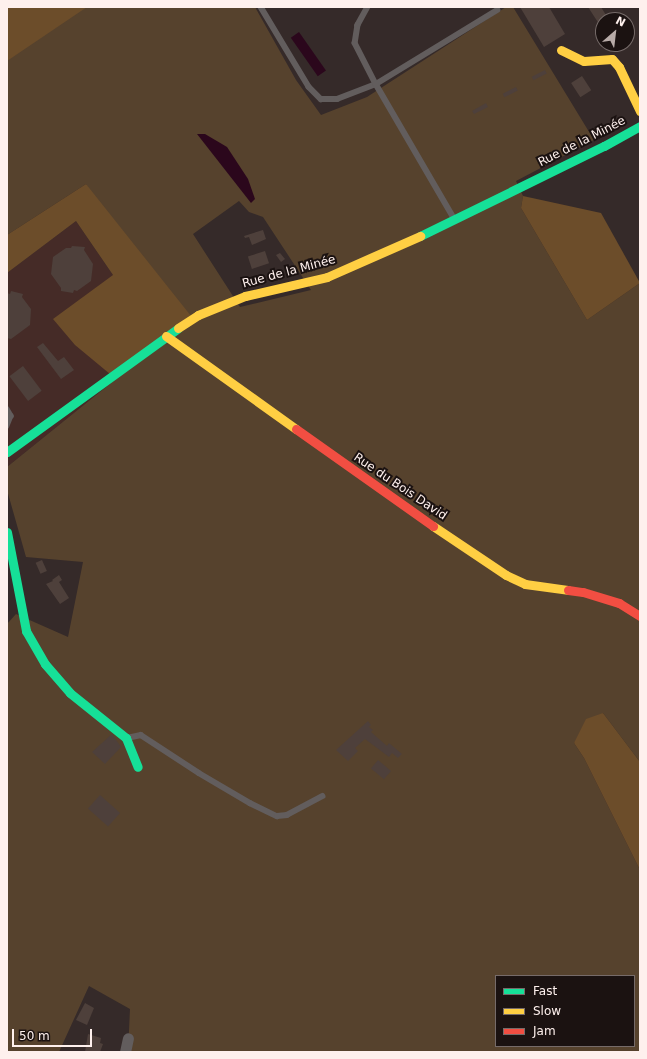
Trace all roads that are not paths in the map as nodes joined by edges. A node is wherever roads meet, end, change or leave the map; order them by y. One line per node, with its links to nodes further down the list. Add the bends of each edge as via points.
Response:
1 (261, 7): 5 (lane, via 309,86 321,99 337,99)
2 (368, 7): 5 (lane, via 358,25 356,43)
3 (497, 10): 5 (lane)
4 (561, 50): 6 (street, via 584,61 612,59 619,67)
5 (376, 84): 8 (lane)
6 (640, 111)
7 (640, 126): 8 (street, Rue de la Minée)
8 (455, 220): 9 (street, Rue de la Minée, via 327,277 245,296 198,316)
9 (166, 336): 12 (street, Rue de la Minée); 14 (street, Rue du Bois David, via 366,480 506,575 526,584 584,592 619,603)
10 (7, 409): 11 (lane, via 11,416)
11 (7, 426)
12 (7, 452)
13 (7, 532): 15 (street, via 26,631 46,664 70,693)
14 (640, 616)
15 (126, 738): 16 (street); 17 (lane, via 141,735 199,773 277,816 287,815)
16 (138, 767)
17 (322, 796)
18 (128, 1038): 19 (street)
19 (125, 1052)

